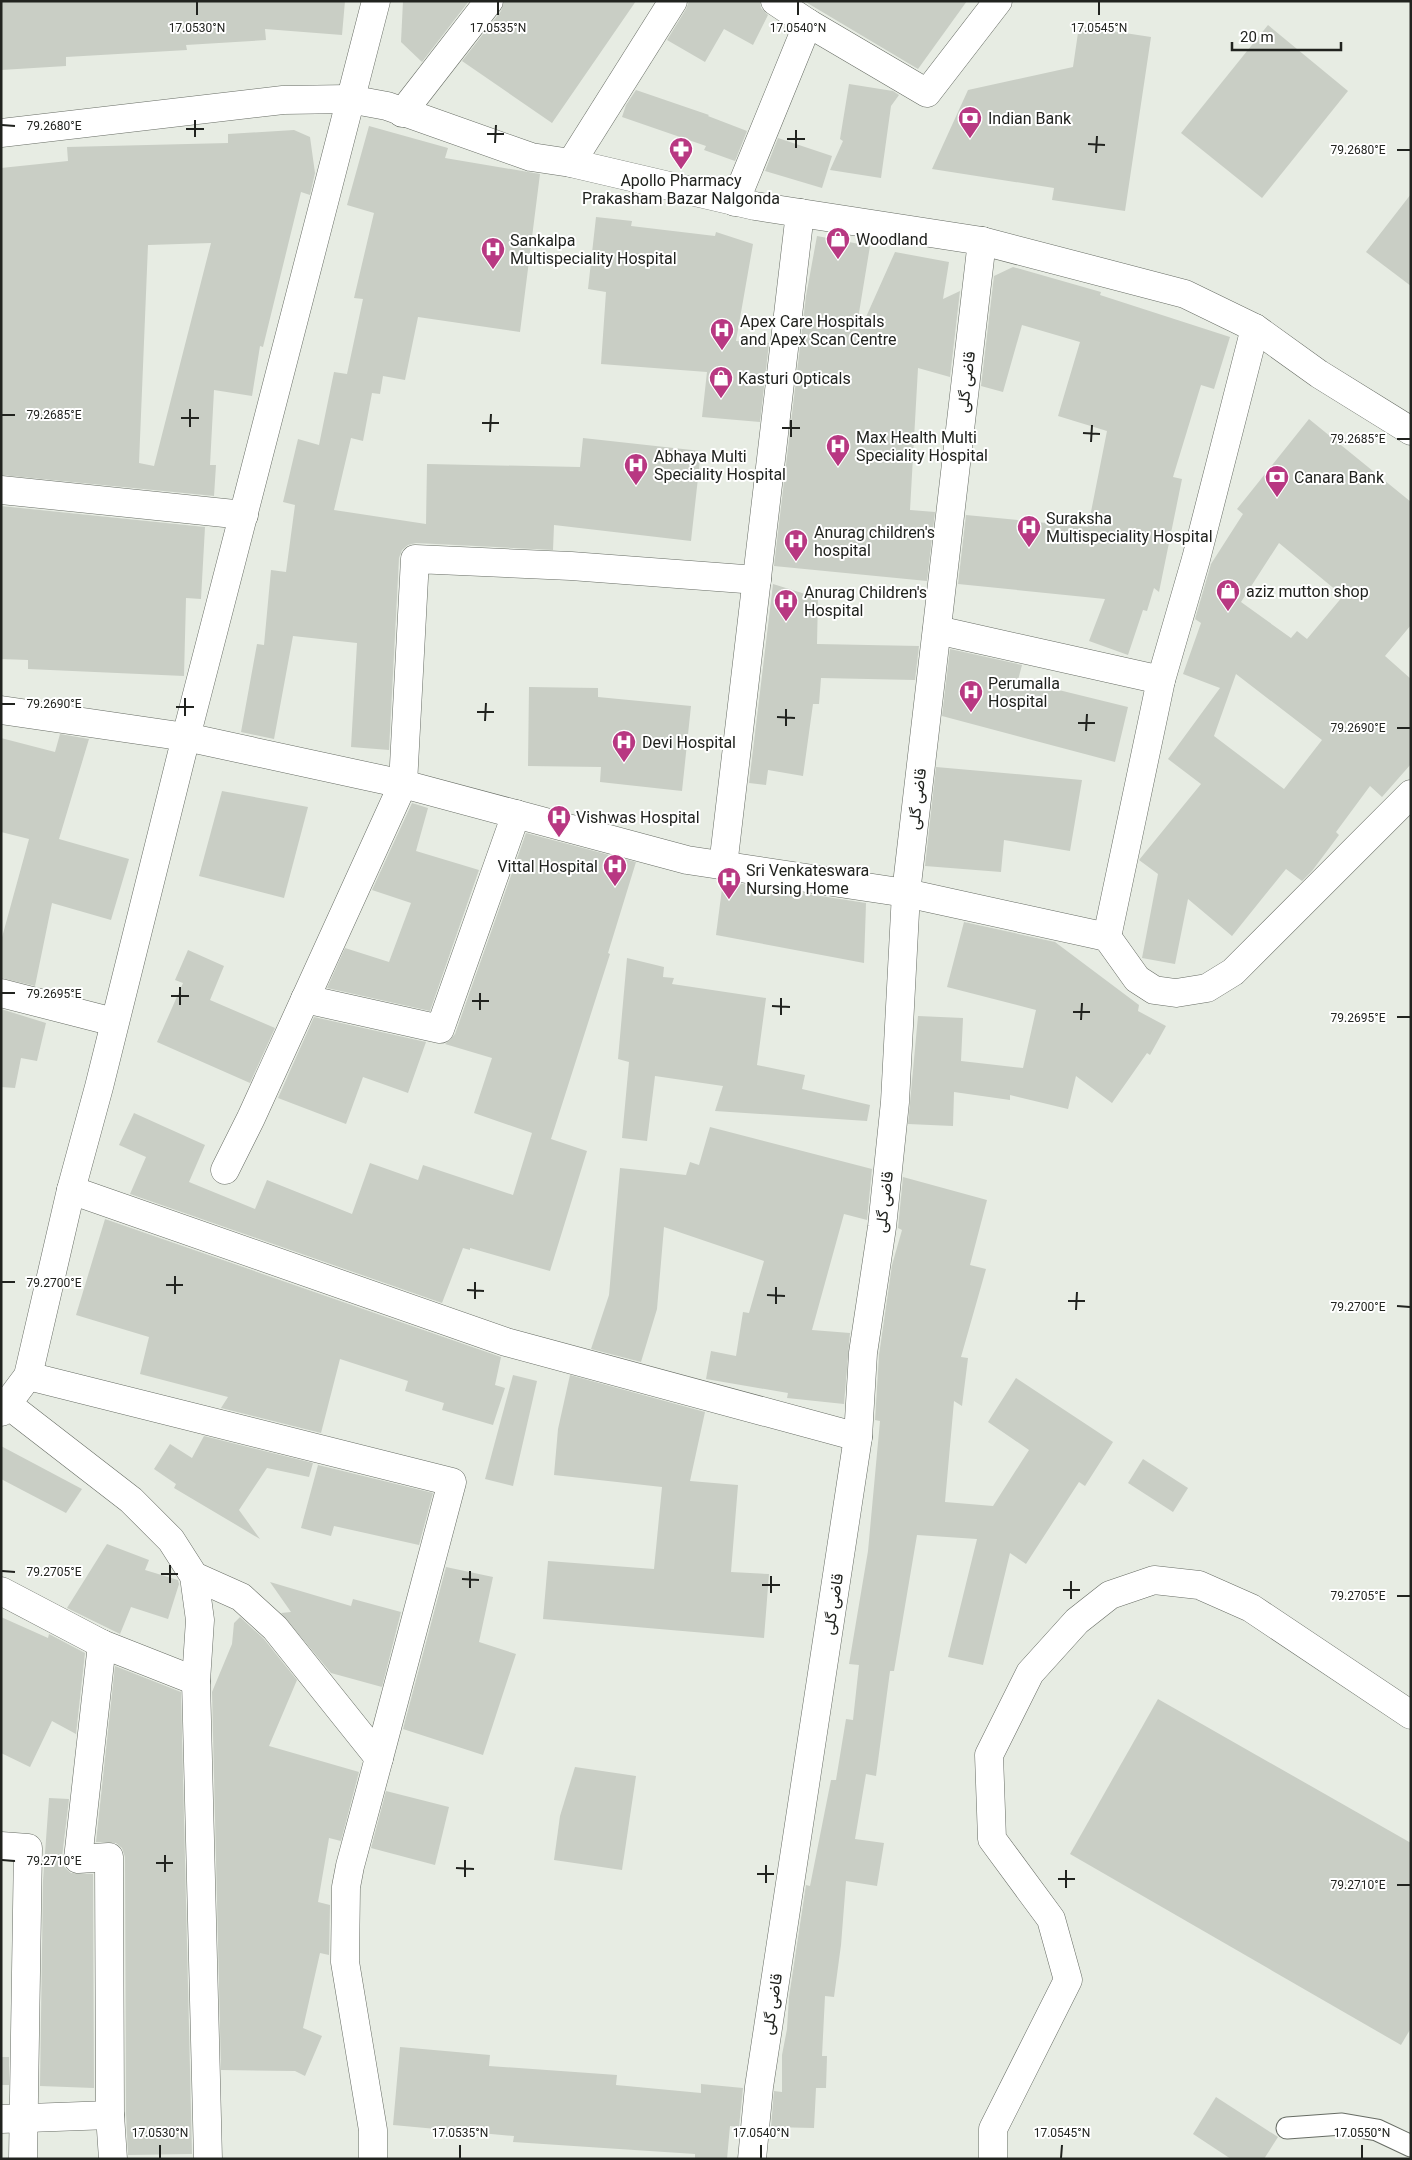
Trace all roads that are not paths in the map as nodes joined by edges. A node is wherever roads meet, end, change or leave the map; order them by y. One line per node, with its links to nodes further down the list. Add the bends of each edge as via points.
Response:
1 (376, 1): 7 (street)
2 (490, 1): 8 (street)
3 (674, 1): 10 (street)
4 (775, 1): 6 (street)
5 (998, 1): 6 (street, via 927,94)
6 (808, 23): 11 (street)
7 (349, 99): 8 (street, via 386,106); 9 (street, via 283,100); 17 (street)
8 (402, 113): 10 (street, via 531,157)
9 (1, 133)
10 (571, 163): 11 (street)
11 (735, 202): 12 (street)
12 (800, 213): 13 (street); 18 (street)
13 (982, 241): 14 (street, via 1185,294); 19 (street, قاضی گلی)
14 (1255, 328): 15 (street, via 1319,374); 20 (street, via 1196,559)
15 (1411, 431)
16 (1, 490): 17 (street)
17 (244, 515): 22 (street)
18 (757, 580): 23 (street, via 571,566 415,559); 26 (street)
19 (937, 630): 20 (street); 27 (street, قاضی گلی)
20 (1161, 680): 28 (street)
21 (1, 710): 22 (street)
22 (186, 737): 23 (street); 31 (street)
23 (403, 784): 25 (street); 30 (street)
24 (1411, 794): 28 (street, via 1233,972 1207,988 1176,993 1154,990 1137,979)
25 (516, 814): 26 (street, via 687,860); 30 (street, via 440,1029)
26 (723, 866): 27 (street)
27 (906, 893): 28 (street); 36 (street, قاضی گلی, via 895,1102 882,1227 863,1353)
28 (1107, 937)
29 (1, 993): 31 (street)
30 (305, 999): 32 (street)
31 (114, 1022): 33 (street, via 100,1087)
32 (225, 1170)
33 (71, 1190): 34 (street); 36 (street, via 506,1342)
34 (28, 1376): 35 (street); 42 (street, via 452,1482)
35 (4, 1408): 37 (street, via 131,1500 171,1540)
36 (858, 1437): 52 (street, قاضی گلی, via 759,2087)
37 (194, 1576): 40 (street, via 200,1620); 42 (street, via 242,1597 275,1628)
38 (1, 1591): 39 (street)
39 (102, 1644): 40 (street); 44 (street, via 78,1859 110,1857)
40 (196, 1681): 50 (street)
41 (1411, 1715): 53 (street, via 1251,1608 1200,1585 1154,1580 1110,1595 1077,1621 1030,1672 989,1755 992,1839 1050,1919 1068,1980 993,2129)
42 (379, 1758): 51 (street, via 346,1887 345,1952 373,2130)
43 (1, 1846): 45 (street, via 28,1848)
44 (110, 2115): 45 (street); 49 (street)
45 (13, 2119): 48 (street)
46 (1287, 2128): 47 (lane, via 1342,2124 1377,2130)
47 (1411, 2146)
48 (23, 2159)
49 (113, 2159)
50 (208, 2159)
51 (373, 2159)
52 (752, 2159)
53 (993, 2159)

